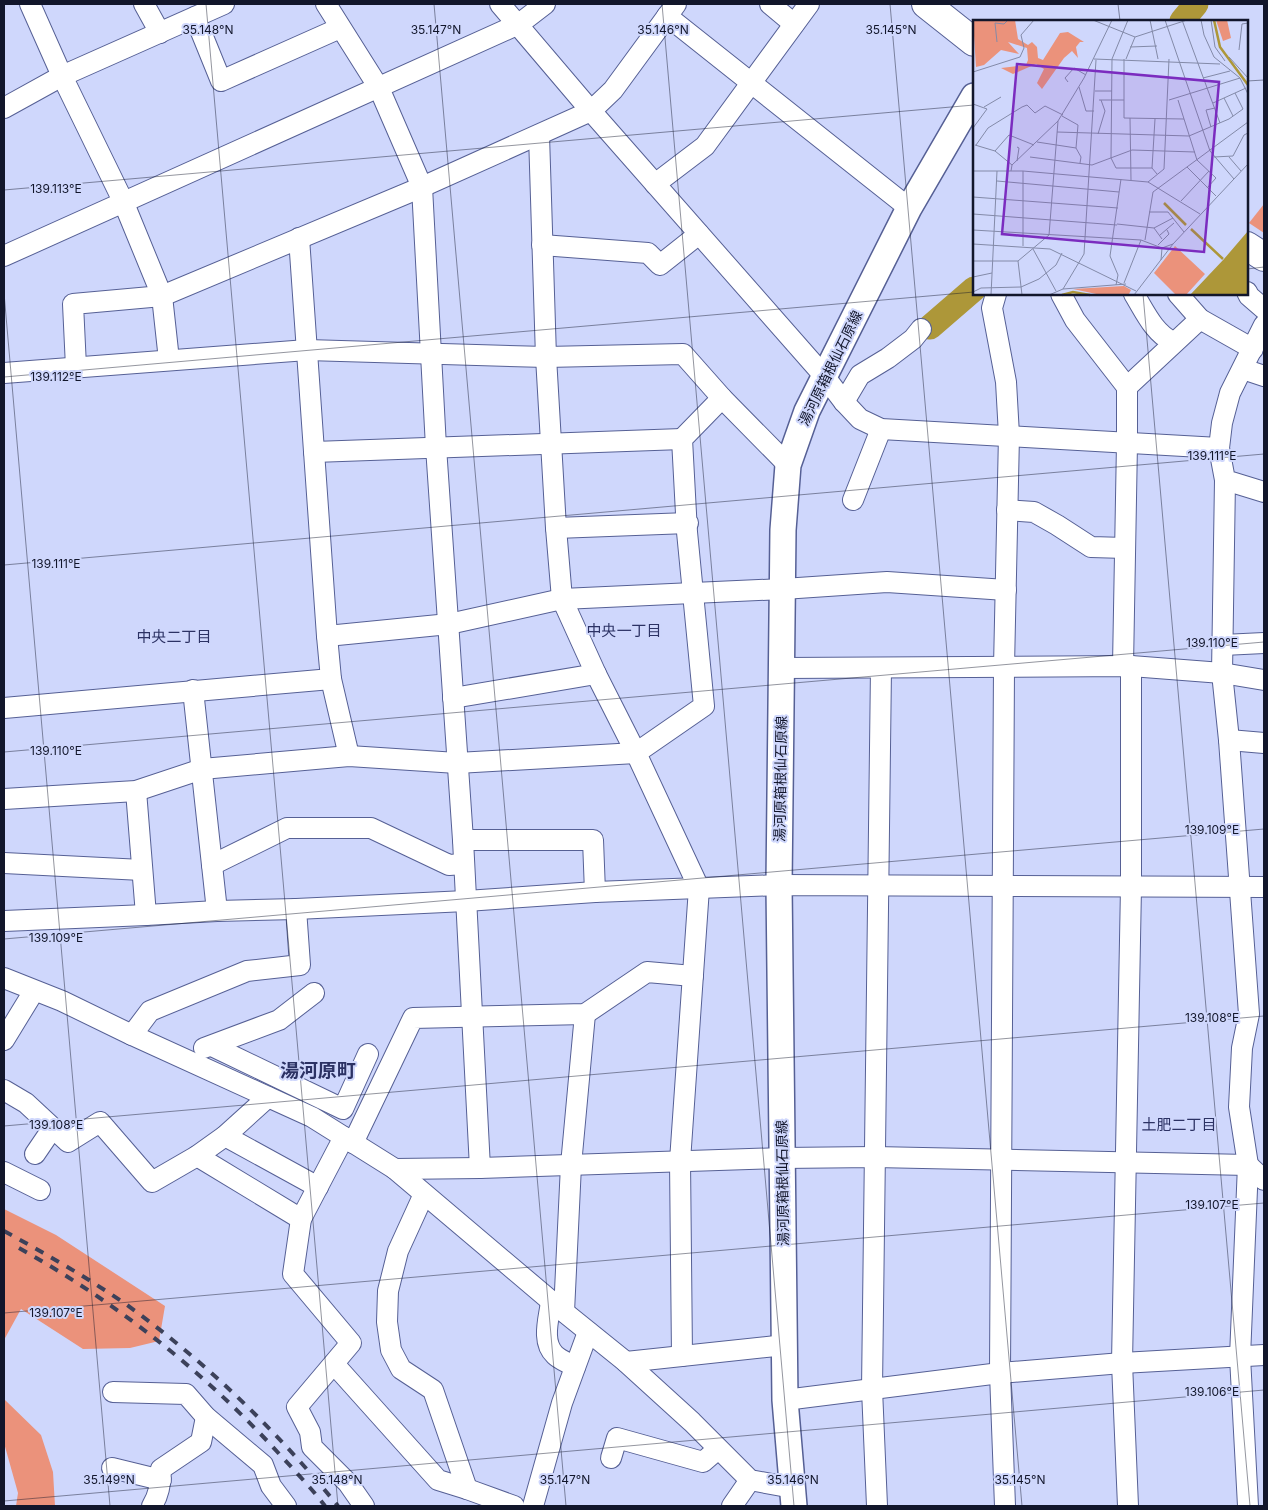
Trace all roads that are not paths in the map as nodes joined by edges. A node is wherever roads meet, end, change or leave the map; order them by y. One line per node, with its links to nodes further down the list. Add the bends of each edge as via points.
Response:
1 (30, 4): 17 (street)
2 (144, 4): 15 (street)
3 (224, 4): 11 (street)
4 (326, 4): 14 (street)
5 (500, 4): 12 (street)
6 (545, 4): 12 (street)
7 (770, 4): 13 (street)
8 (808, 4): 13 (street)
9 (926, 4): 16 (highway)
10 (672, 10): 18 (street); 22 (street, via 613,90)
11 (195, 17): 14 (street, via 221,81); 15 (street)
12 (519, 24): 19 (street); 22 (street)
13 (794, 24): 18 (street)
14 (340, 28): 19 (street)
15 (160, 32): 17 (street)
16 (973, 41)
17 (62, 76): 21 (street); 26 (street)
18 (751, 82): 24 (street, via 704,146); 27 (street)
19 (379, 88): 25 (street); 26 (street)
20 (973, 98): 27 (main road, 湯河原箱根仙石原線)
21 (4, 108)
22 (591, 111): 23 (street); 24 (street)
23 (539, 135): 25 (street); 30 (street)
24 (656, 184): 28 (street)
25 (422, 187): 29 (street); 47 (street)
26 (123, 201): 32 (street); 39 (street)
27 (909, 208): 54 (main road, 湯河原箱根仙石原線)
28 (699, 234): 30 (street, via 660,265 648,253); 54 (street)
29 (299, 238): 39 (street); 46 (street)
30 (542, 245): 48 (street)
31 (1248, 247): 33 (highway)
32 (4, 256)
33 (1264, 258)
34 (1248, 293): 40 (street)
35 (996, 295): 59 (street, via 992,308 1006,382)
36 (1062, 295): 55 (street, via 1075,320)
37 (1135, 295): 44 (street, via 1154,327)
38 (1179, 295): 41 (street)
39 (162, 296): 49 (street); 50 (street, via 73,304)
40 (1264, 309)
41 (1200, 319): 44 (street); 45 (street)
42 (1264, 326): 45 (street)
43 (921, 329): 57 (street, via 888,358 860,374)
44 (1173, 342): 55 (street)
45 (1253, 349): 51 (street)
46 (307, 350): 47 (street); 49 (street); 65 (street)
47 (431, 352): 48 (street); 63 (street)
48 (546, 356): 56 (street, via 683,354); 61 (street)
49 (169, 360): 50 (street)
50 (76, 367): 52 (street)
51 (1243, 369): 53 (street); 64 (street, via 1230,392)
52 (4, 373)
53 (1264, 376)
54 (825, 377): 57 (street); 66 (main road, 湯河原箱根仙石原線, via 807,411)
55 (1127, 387): 62 (street)
56 (722, 398): 60 (street); 66 (street)
57 (844, 402): 58 (street, via 860,419)
58 (881, 428): 59 (street); 69 (street)
59 (1009, 435): 62 (street); 70 (street)
60 (682, 439): 61 (street); 71 (street)
61 (552, 443): 63 (street); 72 (street)
62 (1127, 444): 64 (street); 73 (street)
63 (436, 447): 65 (street); 78 (street)
64 (1218, 448): 67 (street)
65 (314, 452): 79 (street)
66 (788, 466): 74 (main road, 湯河原箱根仙石原線, via 783,530)
67 (1225, 480): 68 (street); 81 (street)
68 (1264, 492)
69 (853, 500)
70 (1007, 510): 73 (street, via 1034,512 1091,547); 75 (street)
71 (688, 524): 72 (street); 76 (street)
72 (556, 528): 77 (street)
73 (1125, 548): 82 (street)
74 (784, 589): 75 (street, via 887,582); 76 (street); 84 (main road, 湯河原箱根仙石原線)
75 (1006, 590): 83 (street)
76 (694, 593): 77 (street); 95 (street, via 704,706)
77 (562, 599): 78 (street); 87 (street)
78 (449, 624): 79 (street); 91 (street)
79 (327, 636): 88 (street)
80 (1264, 643): 81 (street)
81 (1223, 645): 86 (street)
82 (1127, 666): 83 (street); 86 (street); 109 (street)
83 (1004, 667): 85 (street); 108 (street)
84 (782, 668): 85 (street); 106 (main road, 湯河原箱根仙石原線)
85 (881, 668): 107 (street)
86 (1222, 673): 89 (street); 93 (street)
87 (596, 674): 91 (street); 95 (street)
88 (331, 679): 90 (street); 96 (street)
89 (1264, 680)
90 (193, 690): 92 (street); 98 (street)
91 (453, 698): 97 (street)
92 (4, 708)
93 (1229, 740): 94 (street); 110 (street)
94 (1264, 743)
95 (636, 754): 97 (street); 112 (street)
96 (349, 756): 97 (street); 98 (street)
97 (457, 763): 101 (street)
98 (202, 769): 99 (street); 104 (street)
99 (136, 791): 100 (street); 105 (street)
100 (4, 800)
101 (463, 840): 103 (street); 113 (street, via 592,840)
102 (4, 863): 105 (street)
103 (464, 864): 104 (street, via 449,865 371,828 287,828); 114 (street)
104 (212, 865): 116 (street)
105 (142, 870): 117 (street)
106 (779, 885): 107 (street); 112 (street); 138 (main road, 湯河原箱根仙石原線)
107 (878, 885): 108 (street); 137 (street)
108 (1004, 886): 109 (street); 139 (street)
109 (1131, 887): 110 (street); 141 (street)
110 (1239, 887): 111 (street); 143 (street, via 1249,1014 1242,1048 1238,1107)
111 (1264, 887)
112 (699, 888): 113 (street); 119 (street)
113 (595, 892): 114 (street)
114 (466, 901): 115 (street); 124 (street)
115 (296, 909): 116 (street); 125 (street, via 300,965 247,971 150,1011)
116 (217, 911): 117 (street)
117 (146, 915): 118 (street)
118 (4, 921)
119 (693, 976): 123 (street, via 647,972); 140 (street)
120 (4, 978): 121 (street)
121 (34, 991): 125 (street, via 62,1001); 126 (street)
122 (314, 992): 127 (street, via 279,1020)
123 (585, 1014): 124 (street); 142 (street)
124 (473, 1017): 134 (street, via 413,1018); 144 (street)
125 (132, 1036): 129 (street)
126 (4, 1040)
127 (212, 1046): 128 (street, via 343,1109); 129 (street)
128 (368, 1054)
129 (186, 1060): 131 (street)
130 (4, 1090): 132 (street, via 26,1103)
131 (268, 1097): 133 (street); 134 (street, via 312,1116)
132 (52, 1129): 135 (street); 136 (street, via 68,1142 100,1122 152,1182)
133 (224, 1136): 136 (street); 148 (street)
134 (349, 1140): 145 (street); 148 (street)
135 (35, 1154)
136 (197, 1156): 151 (street)
137 (875, 1157): 138 (street); 139 (street); 163 (street)
138 (782, 1158): 140 (street); 154 (main road, 湯河原箱根仙石原線)
139 (1002, 1160): 141 (street); 162 (street)
140 (680, 1161): 142 (street); 156 (street)
141 (1126, 1162): 143 (street); 159 (street)
142 (571, 1165): 144 (street); 152 (street)
143 (1248, 1165): 147 (street); 157 (street)
144 (480, 1168): 145 (street)
145 (395, 1169): 150 (street)
146 (4, 1172): 149 (street)
147 (1264, 1180)
148 (318, 1187): 151 (street)
149 (40, 1190)
150 (424, 1194): 152 (street); 172 (street, via 398,1251 388,1290 387,1322 391,1350 401,1369 433,1390)
151 (301, 1219): 160 (street, via 293,1274 351,1343)
152 (557, 1307): 153 (street); 161 (street, via 547,1334 549,1347 555,1355)
153 (588, 1332): 158 (street); 161 (street)
154 (785, 1345): 156 (street); 165 (main road, 湯河原箱根仙石原線)
155 (1264, 1355): 157 (street)
156 (682, 1356): 158 (street)
157 (1240, 1357): 159 (street); 183 (street)
158 (626, 1362): 167 (street)
159 (1122, 1363): 162 (street); 182 (street)
160 (334, 1364): 172 (street, via 438,1480); 176 (street, via 297,1407 310,1432 312,1447 348,1483)
161 (576, 1367): 178 (street, via 562,1403)
162 (1000, 1373): 163 (street); 181 (street)
163 (872, 1389): 165 (street); 180 (street)
164 (113, 1392): 166 (street, via 186,1394)
165 (785, 1400): 173 (main road, 湯河原箱根仙石原線)
166 (206, 1417): 170 (street, via 201,1442 161,1469); 175 (street, via 263,1466 271,1486)
167 (718, 1449): 168 (street, via 703,1462 617,1438); 171 (street)
168 (611, 1458)
169 (112, 1468): 170 (street)
170 (161, 1480): 174 (street)
171 (750, 1480): 173 (street); 179 (street)
172 (467, 1489): 177 (street)
173 (793, 1497)
174 (152, 1506)
175 (286, 1506)
176 (364, 1506)
177 (514, 1506)
178 (533, 1506)
179 (732, 1506)
180 (878, 1506)
181 (1005, 1506)
182 (1128, 1506)
183 (1248, 1506)

